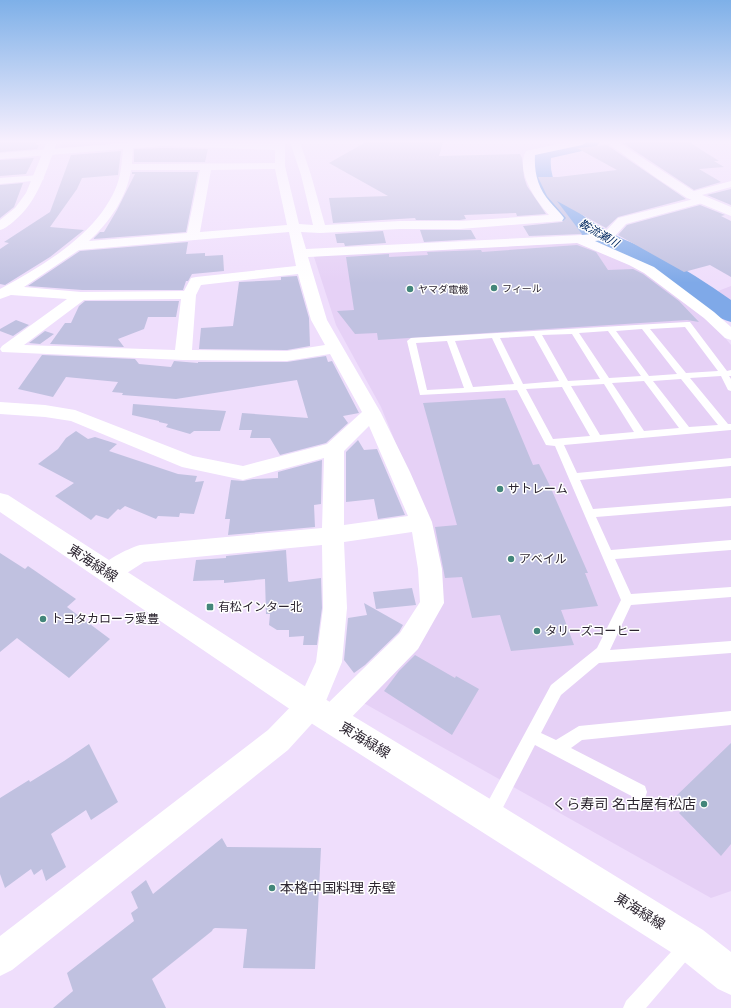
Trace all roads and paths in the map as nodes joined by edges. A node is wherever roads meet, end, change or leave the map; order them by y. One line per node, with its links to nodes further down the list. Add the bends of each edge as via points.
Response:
1 (33, 189): 11 (street, via 19,211)
2 (121, 189): 16 (street, via 104,217)
3 (202, 189): 14 (street)
4 (285, 189): 12 (street)
5 (310, 189): 13 (street)
6 (536, 189): 13 (street, via 540,199 558,218 460,225)
7 (681, 189): 9 (street)
8 (718, 189): 9 (street)
9 (696, 198): 10 (street); 15 (street, via 622,221 608,236)
10 (731, 212)
11 (2, 223)
12 (294, 228): 13 (street); 14 (street); 17 (street)
13 (320, 229)
14 (193, 237): 16 (street)
15 (581, 239): 17 (street); 26 (street, via 649,270 709,315)
16 (77, 246): 19 (street)
17 (300, 252): 18 (street)
18 (304, 269): 21 (street, via 196,281); 29 (street, via 319,320)
19 (5, 292): 20 (street)
20 (81, 296): 21 (street); 30 (street, via 8,349)
21 (189, 296): 30 (street)
22 (644, 326): 23 (lane); 31 (lane, via 687,324); 32 (lane)
23 (610, 329): 24 (lane); 33 (lane)
24 (574, 331): 25 (lane); 34 (lane)
25 (536, 333): 27 (lane); 35 (lane)
26 (731, 335)
27 (495, 336): 28 (lane); 36 (lane)
28 (450, 338): 38 (lane); 38 (lane, via 411,341 424,393)
29 (336, 348): 30 (street, via 287,356); 40 (street)
30 (183, 355)
31 (727, 373): 32 (lane); 37 (lane)
32 (685, 376): 33 (lane); 41 (lane)
33 (647, 378): 34 (lane); 42 (lane)
34 (605, 381): 35 (lane); 43 (lane)
35 (564, 384): 36 (lane); 44 (lane)
36 (520, 387): 38 (lane); 45 (lane, via 550,443)
37 (731, 388)
38 (470, 390)
39 (0, 408): 46 (street, via 74,416 189,462 243,473)
40 (372, 413): 46 (street); 52 (street)
41 (728, 428): 42 (lane)
42 (686, 431): 43 (lane)
43 (641, 435): 44 (lane)
44 (597, 439): 45 (lane)
45 (558, 442): 48 (lane)
46 (334, 449): 53 (street)
47 (731, 462): 48 (lane)
48 (573, 477): 51 (lane)
49 (0, 501): 56 (street, 東海緑線)
50 (731, 502): 51 (lane)
51 (589, 514): 55 (lane)
52 (421, 522): 53 (street); 61 (street, via 430,569 432,603 409,641)
53 (334, 535): 56 (street, via 140,554); 61 (street, via 336,608)
54 (731, 545): 55 (lane)
55 (607, 555): 58 (lane)
56 (108, 573): 61 (street, 東海緑線)
57 (731, 592): 58 (lane)
58 (627, 600): 60 (lane)
59 (731, 647): 60 (lane)
60 (598, 656): 63 (lane, via 556,690)
61 (321, 712): 66 (street, 東海緑線); 68 (street, via 278,740)
62 (731, 718): 64 (lane, via 579,733)
63 (531, 735): 64 (lane); 66 (lane)
64 (557, 749): 65 (lane)
65 (639, 792)
66 (489, 816): 67 (street, 東海緑線)
67 (690, 943): 69 (street, 東海緑線); 70 (lane)
68 (0, 958)
69 (731, 976)
70 (633, 1008)

